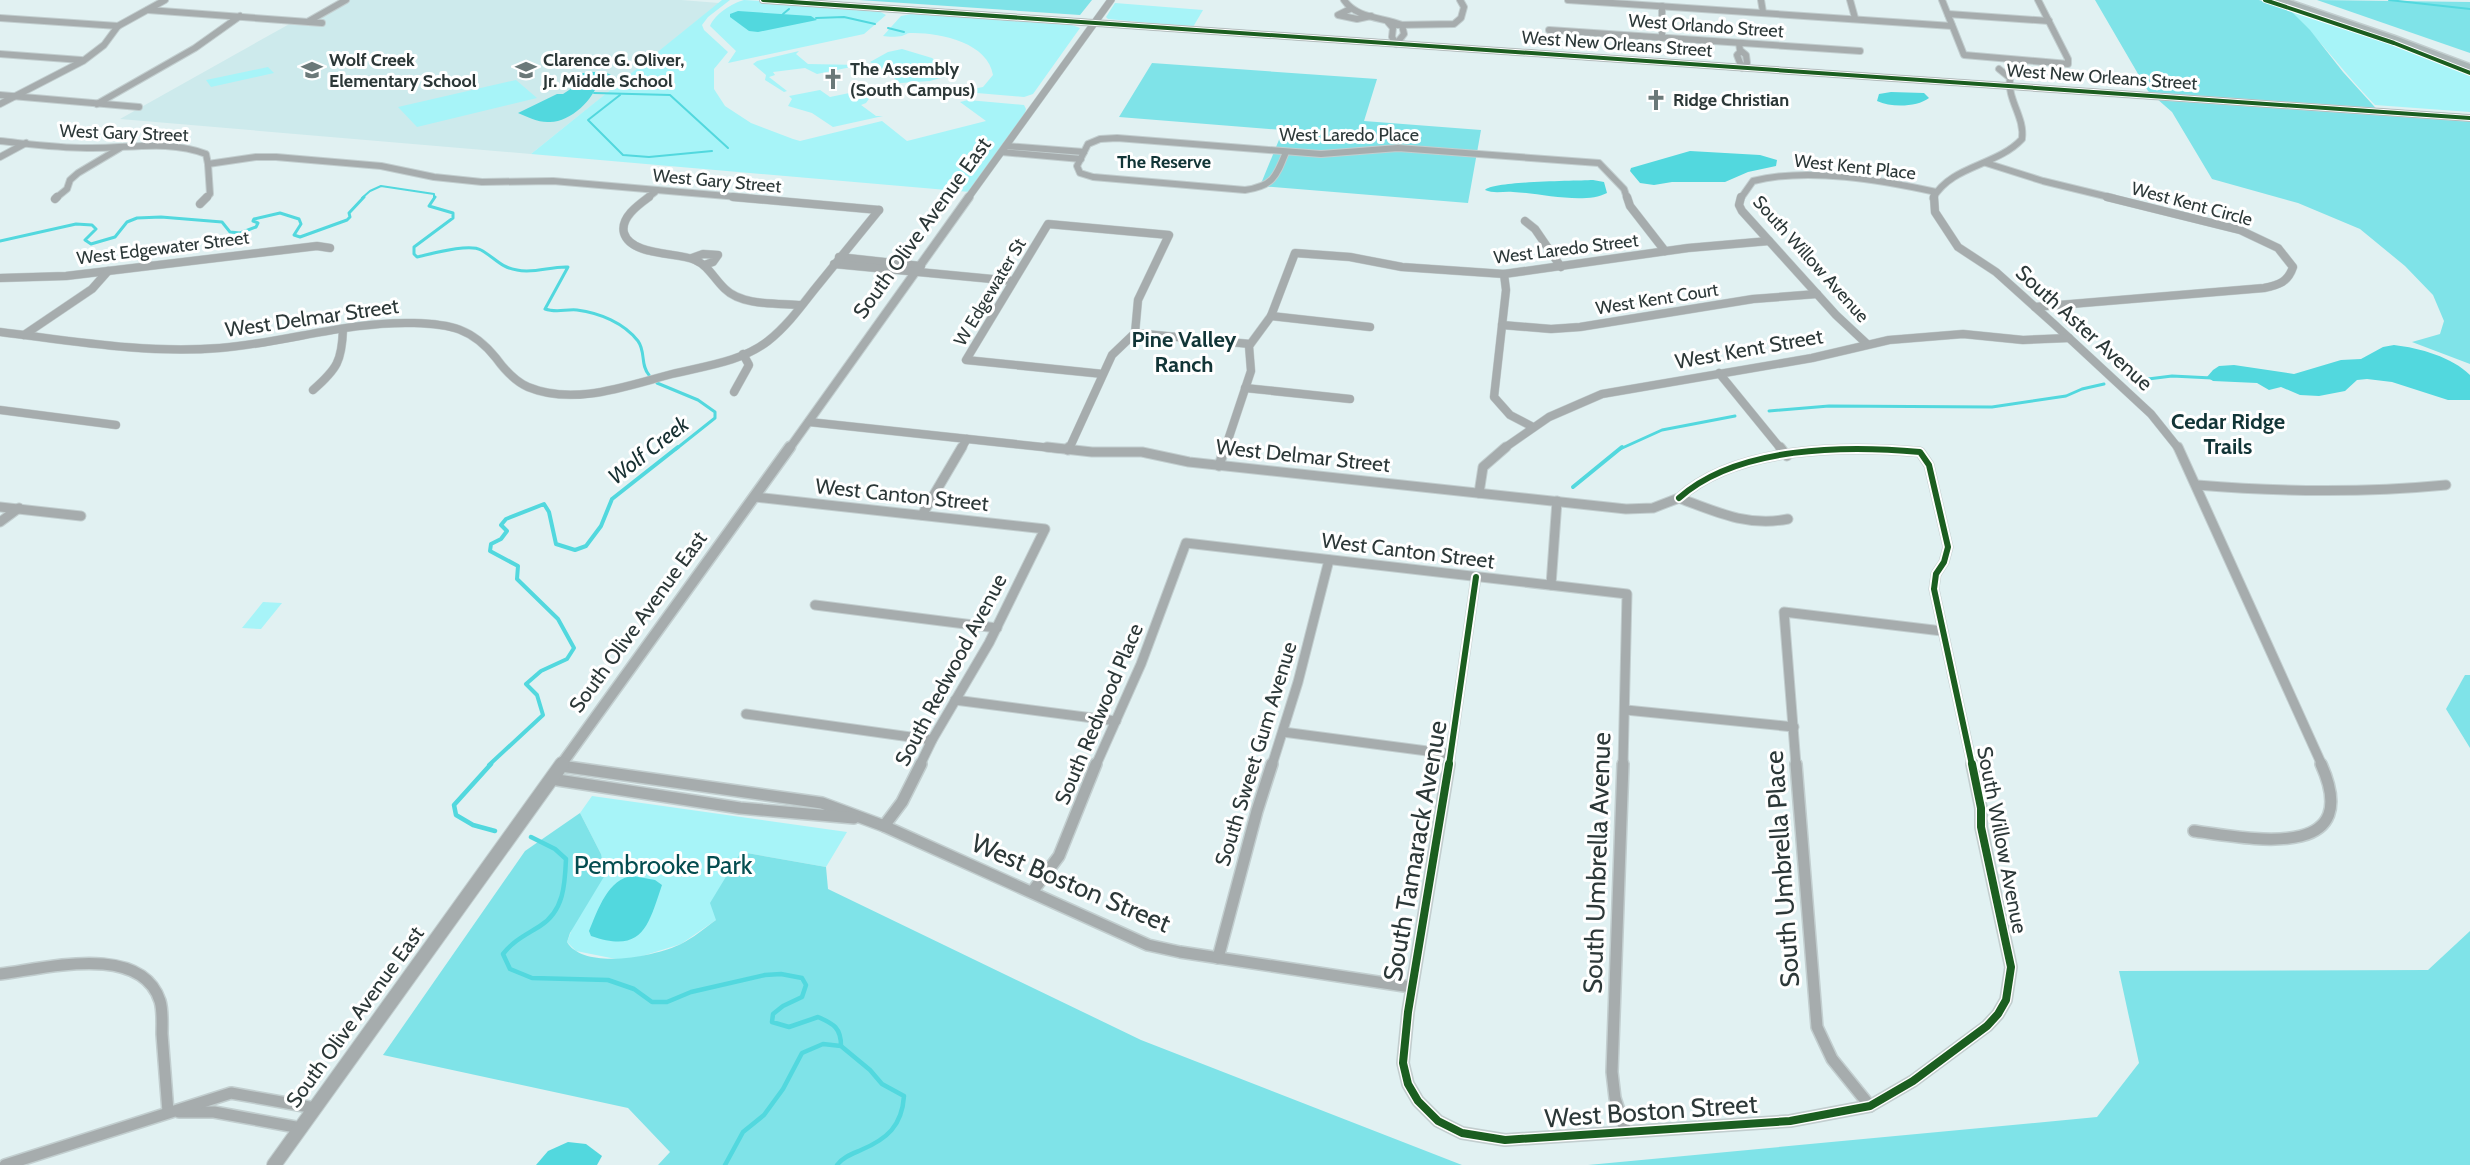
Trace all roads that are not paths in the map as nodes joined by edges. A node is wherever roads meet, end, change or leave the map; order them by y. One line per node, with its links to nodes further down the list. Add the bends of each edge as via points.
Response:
1 (165, 0): 15 (street)
2 (346, 0): 23 (street)
3 (763, 0): 27 (street, West New Orleans Street)
4 (1112, 0): 27 (street, South Olive Avenue East)
5 (1344, 0): 16 (street)
6 (1460, 0): 28 (street, via 1463,12 1454,24)
7 (1568, 0): 14 (street)
8 (1761, 0): 17 (street)
9 (1850, 0): 22 (street)
10 (1942, 0): 18 (street)
11 (2038, 0): 25 (street)
12 (2280, 0): 44 (highway)
13 (2302, 0): 41 (highway)
14 (1662, 6): 17 (street); 35 (street)
15 (146, 9): 19 (street); 29 (street)
16 (1350, 9): 20 (street); 20 (street, via 1338,15 1357,19)
17 (1763, 12): 22 (street)
18 (1948, 14): 25 (street); 31 (street)
19 (240, 16): 23 (street); 49 (street, via 195,48)
20 (1371, 16): 24 (street)
21 (0, 18): 29 (street)
22 (1855, 18): 31 (street)
23 (308, 21): 26 (street)
24 (1387, 21): 28 (street); 30 (street)
25 (2049, 21): 40 (street, via 2068,63)
26 (322, 23)
27 (1095, 23): 37 (street, West New Orleans Street); 55 (street, South Olive Avenue East)
28 (1401, 25): 30 (street); 34 (street)
29 (118, 26): 42 (street, via 104,45)
30 (1392, 26): 33 (street)
31 (1952, 26): 40 (street, via 1964,55)
32 (1549, 30): 35 (street, West Orlando Street)
33 (1393, 33): 34 (street); 37 (street)
34 (1404, 34): 37 (street)
35 (1662, 38): 36 (street, West Orlando Street)
36 (1739, 43): 38 (street, West Orlando Street); 43 (street, via 1741,51 1737,54)
37 (1395, 44): 43 (street, West New Orleans Street)
38 (1860, 51)
39 (0, 54): 42 (street)
40 (1995, 58): 45 (street, via 1998,78)
41 (2470, 59)
42 (83, 61): 47 (street)
43 (1742, 68): 45 (street, West New Orleans Street)
44 (2470, 68)
45 (2007, 86): 51 (street, West New Orleans Street); 59 (street, via 2024,136 2017,146)
46 (0, 95): 47 (street)
47 (14, 96): 48 (street); 49 (street)
48 (0, 104)
49 (97, 104): 50 (street)
50 (139, 107)
51 (2470, 118)
52 (0, 141): 53 (street, West Gary Street)
53 (26, 143): 54 (street, West Gary Street); 58 (street)
54 (122, 147): 60 (street, West Gary Street, via 192,149 206,154); 64 (street, via 78,173)
55 (1004, 149): 57 (street); 73 (street, South Olive Avenue East)
56 (1286, 152): 57 (street, West Laredo Place, via 1100,139 1088,144); 57 (street, via 1270,184 1245,190 1093,177 1080,173 1077,166); 70 (street, West Laredo Place, via 1321,154 1398,148 1599,163 1624,189 1630,206)
57 (1082, 156)
58 (0, 157)
59 (1986, 163): 63 (street, via 1949,180); 80 (street, West Kent Circle, via 2240,230 2278,248 2293,267 2289,278 2264,288)
60 (208, 164): 62 (street, West Gary Street, via 265,156 381,166 482,182 553,181); 65 (street, via 210,194)
61 (1771, 175): 63 (street, West Kent Place, via 1892,183); 68 (street, South Willow Avenue, via 1750,182 1739,205)
62 (655, 192): 66 (street, West Gary Street); 79 (street, via 626,219 626,239 653,252 699,262 710,268 725,293)
63 (1936, 192): 80 (street, South Aster Avenue, via 1934,208 1951,240 1996,272)
64 (55, 198)
65 (200, 204)
66 (879, 210): 71 (street, West Delmar Street)
67 (1525, 221): 72 (street)
68 (1769, 241): 70 (street, West Laredo Street); 78 (street, South Willow Avenue)
69 (330, 248): 74 (street, West Edgewater Street, via 317,246)
70 (1665, 251): 72 (street, West Laredo Street)
71 (836, 260): 73 (street); 79 (street, West Delmar Street)
72 (1561, 267): 75 (street, West Laredo Street)
73 (918, 269): 77 (street); 99 (street, South Olive Avenue East)
74 (108, 271): 76 (street, West Edgewater Street); 87 (street, via 92,289)
75 (1504, 274): 81 (street, West Laredo Street, via 1402,267 1350,257 1295,253); 82 (street)
76 (0, 278)
77 (1013, 281): 86 (street, W Edgewater St, via 1048,224 1169,235 1138,300); 93 (street, W Edgewater St, via 966,360)
78 (1817, 294): 82 (street, West Kent Court, via 1753,299 1580,327); 90 (street, South Willow Avenue)
79 (801, 305): 91 (street, West Delmar Street, via 772,339)
80 (2035, 307): 88 (street, South Aster Avenue)
81 (1271, 316): 83 (street); 89 (street)
82 (1502, 325): 101 (street, via 1494,397 1507,415)
83 (1370, 327)
84 (343, 329): 87 (street, West Delmar Street, via 199,350 139,348); 91 (street, West Delmar Street, via 400,322 460,329 478,339 518,382 555,393 613,389); 95 (street, via 343,356 338,368)
85 (0, 333): 87 (street, West Delmar Street)
86 (1135, 333): 89 (street); 93 (street, via 1112,355)
87 (24, 335)
88 (2069, 338): 90 (street, West Kent Street, via 2023,340 1956,334); 107 (street, South Aster Avenue, via 2161,425 2179,449)
89 (1250, 344): 94 (street, via 1251,371)
90 (1867, 344): 92 (street, West Kent Street, via 1823,356)
91 (744, 354): 96 (street, via 749,365)
92 (1719, 373): 101 (street, West Kent Street, via 1602,394); 105 (street, via 1741,395)
93 (1103, 374): 103 (street)
94 (1245, 388): 97 (street); 106 (street)
95 (313, 390)
96 (734, 392)
97 (1350, 399)
98 (0, 410): 100 (street)
99 (809, 422): 102 (street, West Delmar Street); 110 (street, South Olive Avenue East)
100 (116, 425)
101 (1533, 427): 109 (street, West Kent Street, via 1485,464)
102 (967, 439): 103 (street, West Delmar Street); 115 (street)
103 (1068, 450): 106 (street, West Delmar Street, via 1142,452)
104 (1920, 452): 105 (street, West Delmar Street, via 1853,450); 127 (street, South Willow Avenue, via 1929,465 1948,547 1934,589)
105 (1787, 456): 111 (street, West Delmar Street, via 1726,468 1701,480)
106 (1219, 466): 109 (street, West Delmar Street)
107 (2197, 485): 108 (street, via 2325,493); 140 (street, South Aster Avenue, via 2334,799 2331,815 2321,827 2286,839)
108 (2446, 485)
109 (1479, 492): 112 (street, West Delmar Street)
110 (755, 496): 115 (street, West Canton Street); 136 (street, South Olive Avenue East)
111 (1679, 498): 112 (street, West Delmar Street, via 1645,509); 117 (street, via 1740,521)
112 (1557, 501): 123 (street)
113 (0, 507): 114 (street)
114 (19, 508): 116 (street); 118 (street)
115 (922, 515): 119 (street, West Canton Street)
116 (81, 516)
117 (1788, 519)
118 (0, 522)
119 (1045, 529): 126 (street, South Redwood Avenue)
120 (1186, 543): 121 (street, West Canton Street); 131 (street, South Redwood Place)
121 (1329, 560): 122 (street, West Canton Street); 133 (street, South Sweet Gum Avenue)
122 (1476, 577): 123 (street, West Canton Street); 135 (street, South Tamarack Avenue)
123 (1551, 585): 124 (street, West Canton Street)
124 (1627, 594): 129 (street, South Umbrella Avenue)
125 (815, 605): 126 (street)
126 (997, 628): 128 (street, South Redwood Avenue)
127 (1942, 631): 132 (street, South Umbrella Place, via 1784,612); 145 (street, South Willow Avenue, via 1981,808 1981,827 2011,967 2010,984 2006,1000 1987,1026 1904,1088)
128 (955, 700): 131 (street); 134 (street, South Redwood Avenue)
129 (1626, 710): 132 (street); 150 (street, South Umbrella Avenue, via 1612,1072)
130 (746, 714): 134 (street)
131 (1116, 721): 141 (street, South Redwood Place, via 1059,856)
132 (1794, 727): 145 (street, South Umbrella Place, via 1817,1027 1829,1056)
133 (1283, 732): 135 (street); 142 (street, South Sweet Gum Avenue, via 1257,810)
134 (932, 740): 139 (street, South Redwood Avenue, via 902,802)
135 (1450, 754): 144 (street, South Tamarack Avenue)
136 (561, 766): 137 (street, South Olive Avenue East); 138 (street, West Boston Street, via 822,803)
137 (551, 779): 138 (street, West Boston Street, via 766,811); 146 (street, South Olive Avenue East)
138 (862, 819): 139 (street, West Boston Street)
139 (884, 826): 141 (street, West Boston Street)
140 (2194, 831)
141 (1032, 892): 142 (street, West Boston Street, via 1136,941)
142 (1218, 958): 144 (street, West Boston Street)
143 (0, 974): 147 (street, via 95,963 123,968 148,982 160,1001)
144 (1411, 987): 148 (street, South Tamarack Avenue, via 1403,1049 1406,1072 1421,1105)
145 (1870, 1106): 150 (street, West Boston Street, via 1790,1121)
146 (315, 1108): 147 (street, via 231,1093); 149 (street, South Olive Avenue East)
147 (168, 1112): 149 (street, via 214,1112); 151 (street)
148 (1438, 1121): 150 (street, West Boston Street, via 1458,1133 1504,1140)
149 (300, 1128): 152 (street, South Olive Avenue East)
150 (1626, 1132)
151 (5, 1165)
152 (274, 1165)

